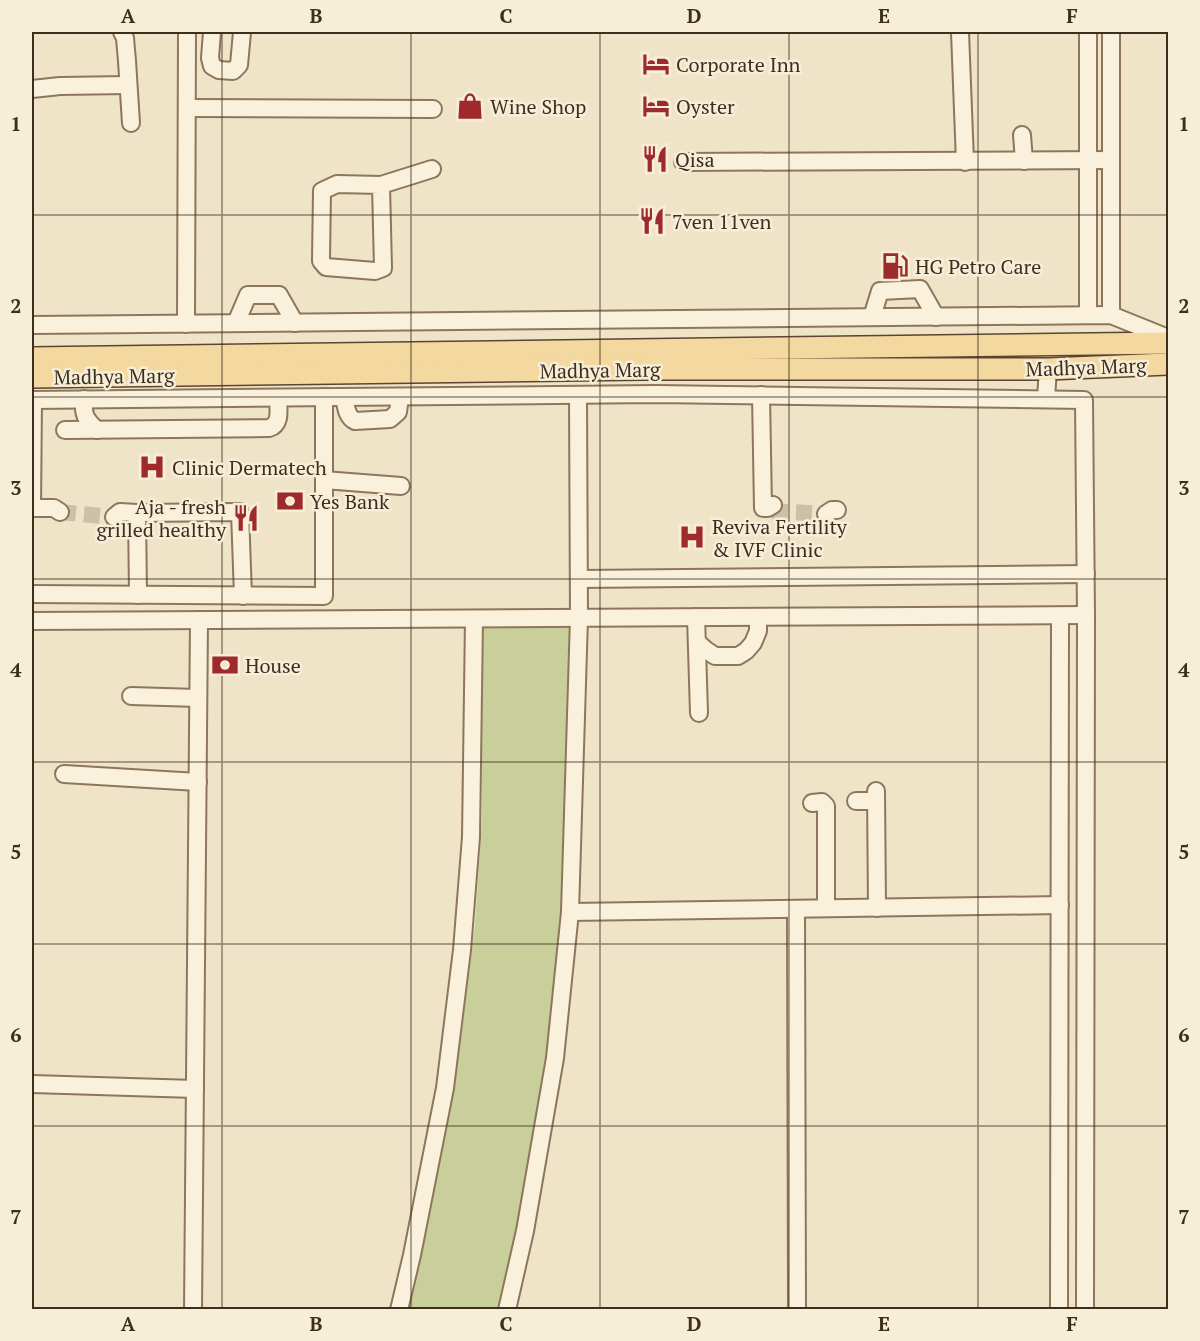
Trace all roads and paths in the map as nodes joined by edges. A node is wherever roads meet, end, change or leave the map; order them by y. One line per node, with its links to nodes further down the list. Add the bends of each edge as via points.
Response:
1 (122, 32): 8 (street)
2 (187, 32): 3 (street); 10 (street)
3 (212, 32): 4 (street, via 212,66 233,71 239,65)
4 (242, 32)
5 (960, 32): 18 (street)
6 (1088, 32): 14 (street)
7 (1111, 32): 15 (street)
8 (128, 84): 9 (street); 12 (street)
9 (32, 89)
10 (187, 108): 11 (street); 27 (street)
11 (433, 109)
12 (131, 123)
13 (1022, 135): 16 (street)
14 (1088, 160): 15 (street); 16 (street); 21 (street)
15 (1111, 160): 22 (street)
16 (1024, 161): 18 (street)
17 (683, 162): 18 (street)
18 (965, 162)
19 (432, 169): 20 (street)
20 (381, 185): 20 (street, via 383,268 375,271 326,267 321,261 322,191 337,184)
21 (1088, 315): 22 (street); 24 (street)
22 (1111, 315): 29 (street)
23 (872, 317): 24 (street); 24 (street, via 880,291 920,289); 26 (street)
24 (936, 317)
25 (236, 323): 26 (street); 26 (street, via 248,295 279,295); 27 (street)
26 (295, 323)
27 (186, 324): 28 (street)
28 (32, 325)
29 (1168, 338)
30 (1168, 343): 31 (main road, Madhya Marg)
31 (32, 358)
32 (1168, 364): 33 (main road, Madhya Marg)
33 (1048, 369): 34 (main road, Madhya Marg, via 645,369); 41 (street)
34 (32, 377)
35 (578, 395): 36 (street); 39 (street); 53 (street)
36 (761, 395): 41 (street); 49 (street, via 763,508)
37 (324, 397): 38 (street); 40 (street); 46 (street)
38 (344, 397): 39 (street); 39 (street, via 348,416 355,421 390,419 398,412)
39 (400, 397)
40 (278, 398): 42 (street); 45 (street, via 278,422 269,429)
41 (1046, 398): 52 (street, via 1084,400)
42 (84, 399): 43 (street); 45 (street, via 85,417)
43 (32, 400): 48 (street, via 32,508)
44 (65, 430): 45 (street)
45 (97, 430)
46 (324, 480): 47 (street); 56 (street, via 324,596)
47 (401, 486)
48 (58, 507)
49 (771, 508)
50 (116, 512): 51 (street)
51 (137, 513): 55 (street); 56 (street, via 240,512)
52 (1086, 574): 53 (street); 57 (street)
53 (579, 579): 61 (street)
54 (32, 594): 55 (street)
55 (138, 595): 56 (street)
56 (243, 596)
57 (1086, 615): 58 (street); 85 (street)
58 (1060, 616): 60 (street); 73 (street)
59 (696, 617): 60 (street); 61 (street); 65 (street)
60 (758, 617): 65 (street, via 753,643 738,657 715,656)
61 (579, 618): 62 (street); 77 (street)
62 (474, 619): 63 (street); 81 (street, via 471,837 462,950 445,1088)
63 (199, 620): 64 (street); 67 (street)
64 (32, 621)
65 (697, 642): 68 (street)
66 (131, 696): 67 (street)
67 (198, 698): 70 (street)
68 (699, 713)
69 (64, 774): 70 (street)
70 (198, 783): 79 (street)
71 (856, 801): 75 (street, via 876,796)
72 (812, 802): 74 (street, via 826,806)
73 (1060, 905): 75 (street); 84 (street)
74 (826, 908): 75 (street); 76 (street)
75 (877, 908)
76 (796, 909): 77 (street); 83 (street)
77 (570, 912): 82 (street, via 555,1058)
78 (32, 1084): 79 (street)
79 (195, 1089): 80 (street)
80 (193, 1310)
81 (399, 1310)
82 (507, 1310)
83 (797, 1310)
84 (1059, 1310)
85 (1085, 1310)

